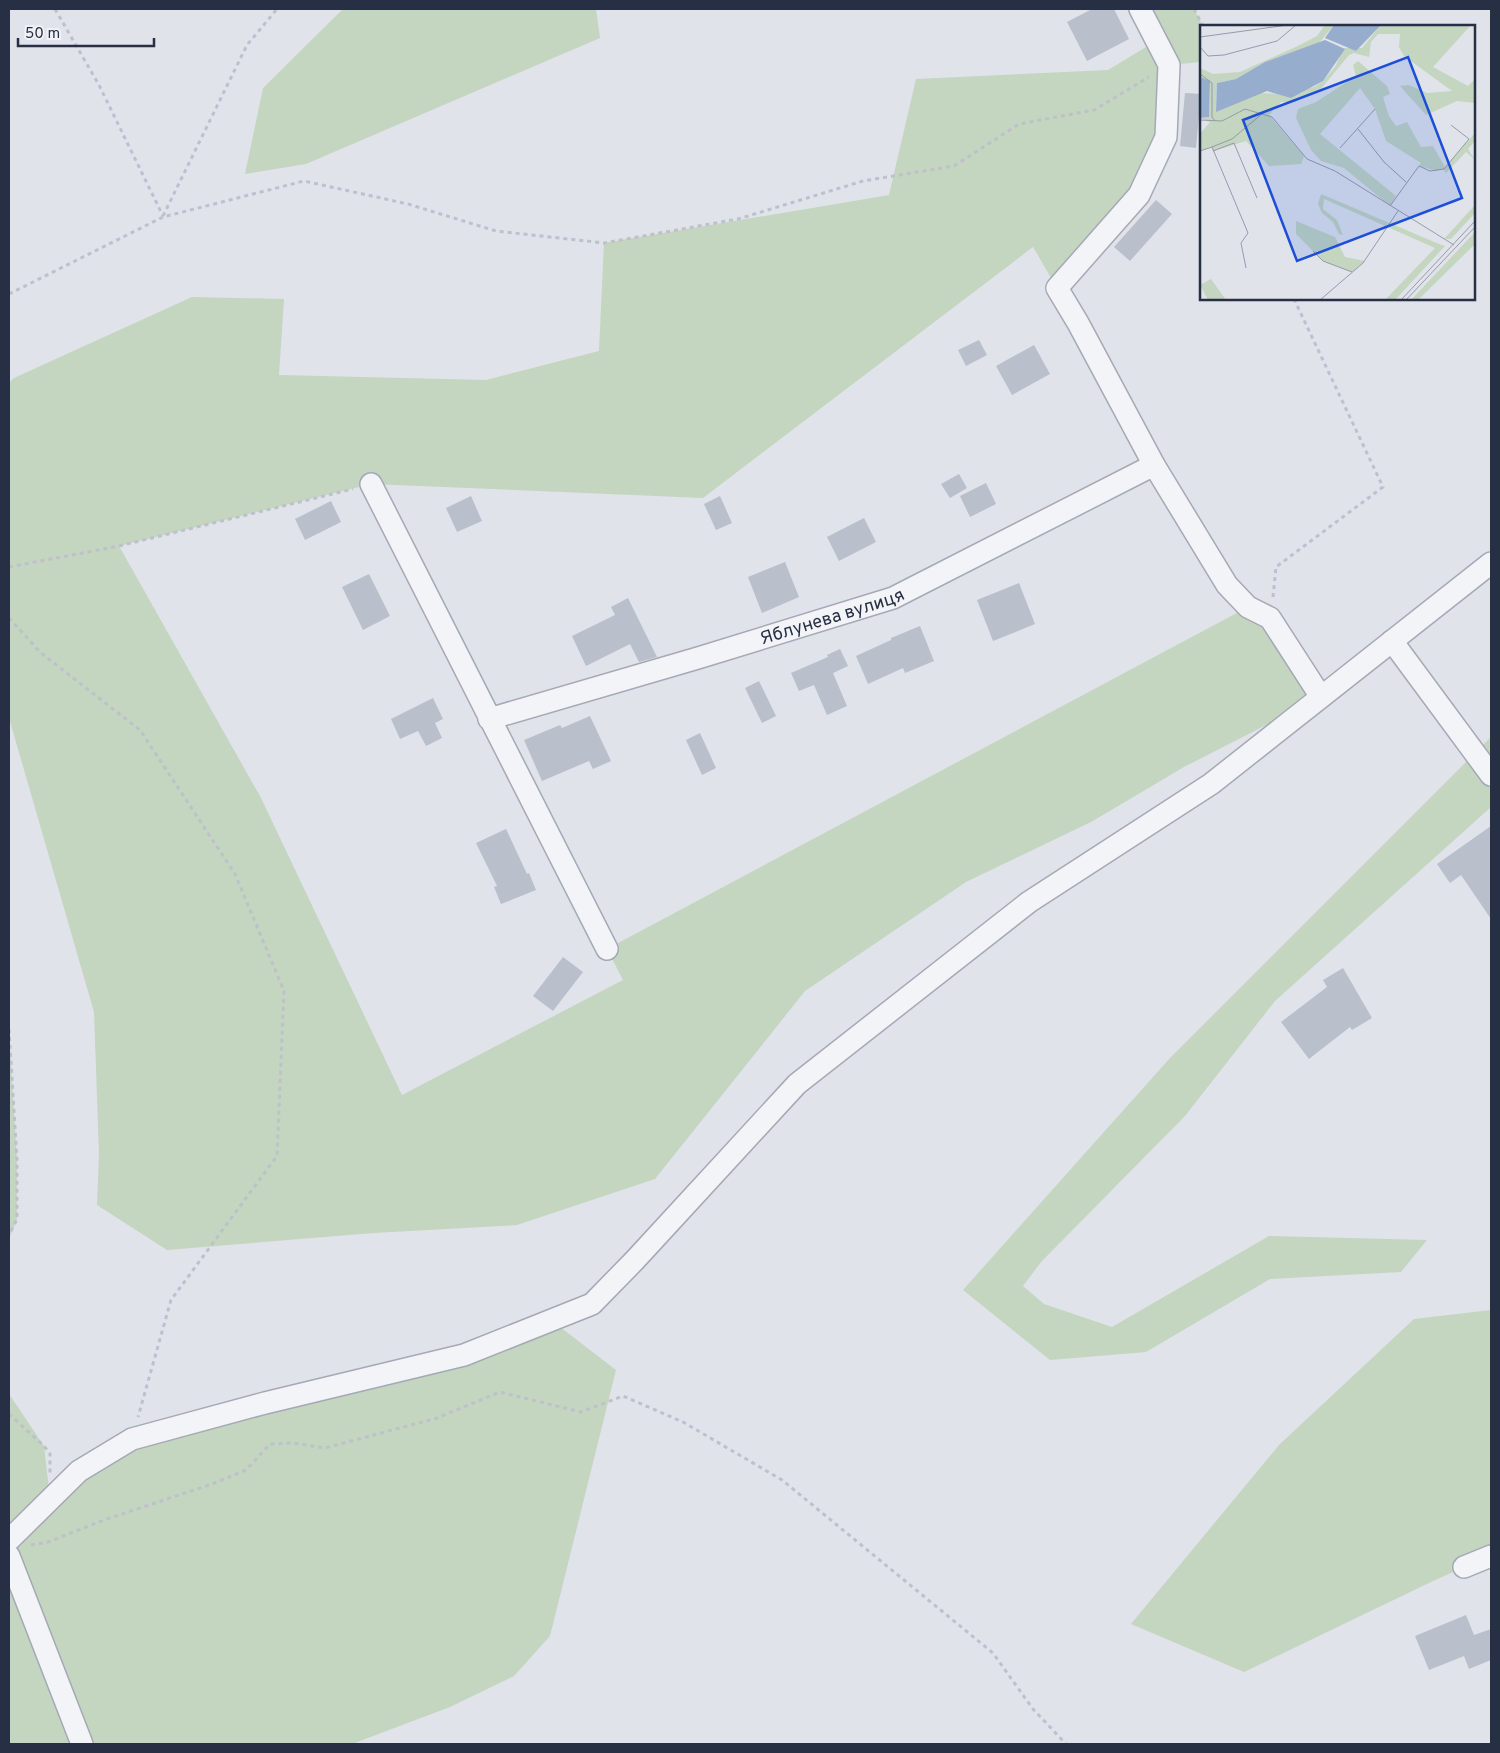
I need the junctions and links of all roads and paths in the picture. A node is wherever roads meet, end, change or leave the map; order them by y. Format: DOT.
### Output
graph roads {
  1 [pos="55,9"];
  2 [pos="277,9"];
  3 [pos="1140,9"];
  4 [pos="1194,9"];
  5 [pos="1202,25"];
  6 [pos="1168,65"];
  7 [pos="163,216"];
  8 [pos="9,294"];
  9 [pos="1294,300"];
  10 [pos="1154,465"];
  11 [pos="371,484"];
  12 [pos="1491,563"];
  13 [pos="9,567"];
  14 [pos="9,618"];
  15 [pos="1270,618"];
  16 [pos="1392,641"];
  17 [pos="1321,697"];
  18 [pos="489,718"];
  19 [pos="1491,775"];
  20 [pos="607,949"];
  21 [pos="9,1029"];
  22 [pos="9,1235"];
  23 [pos="9,1414"];
  24 [pos="132,1439"];
  25 [pos="50,1499"];
  26 [pos="18,1543"];
  27 [pos="9,1556"];
  28 [pos="1491,1556"];
  29 [pos="1464,1568"];
  30 [pos="82,1744"];
  31 [pos="1066,1744"];
  1 -- 7 [label="path"];
  2 -- 7 [label="path"];
  3 -- 6 [label="street"];
  4 -- 5 [label="path"];
  6 -- 7 [label="path"];
  6 -- 10 [label="street"];
  7 -- 8 [label="path"];
  9 -- 15 [label="path"];
  10 -- 15 [label="street"];
  10 -- 18 [label="street, Яблунева вулиця"];
  11 -- 13 [label="path"];
  11 -- 18 [label="street"];
  12 -- 16 [label="street"];
  14 -- 24 [label="path"];
  15 -- 17 [label="street"];
  16 -- 17 [label="street"];
  16 -- 19 [label="street"];
  17 -- 24 [label="street"];
  18 -- 20 [label="street"];
  21 -- 22 [label="path"];
  23 -- 25 [label="path"];
  24 -- 25 [label="street"];
  25 -- 26 [label="street"];
  26 -- 31 [label="path"];
  27 -- 30 [label="street"];
  28 -- 29 [label="street"];
}
